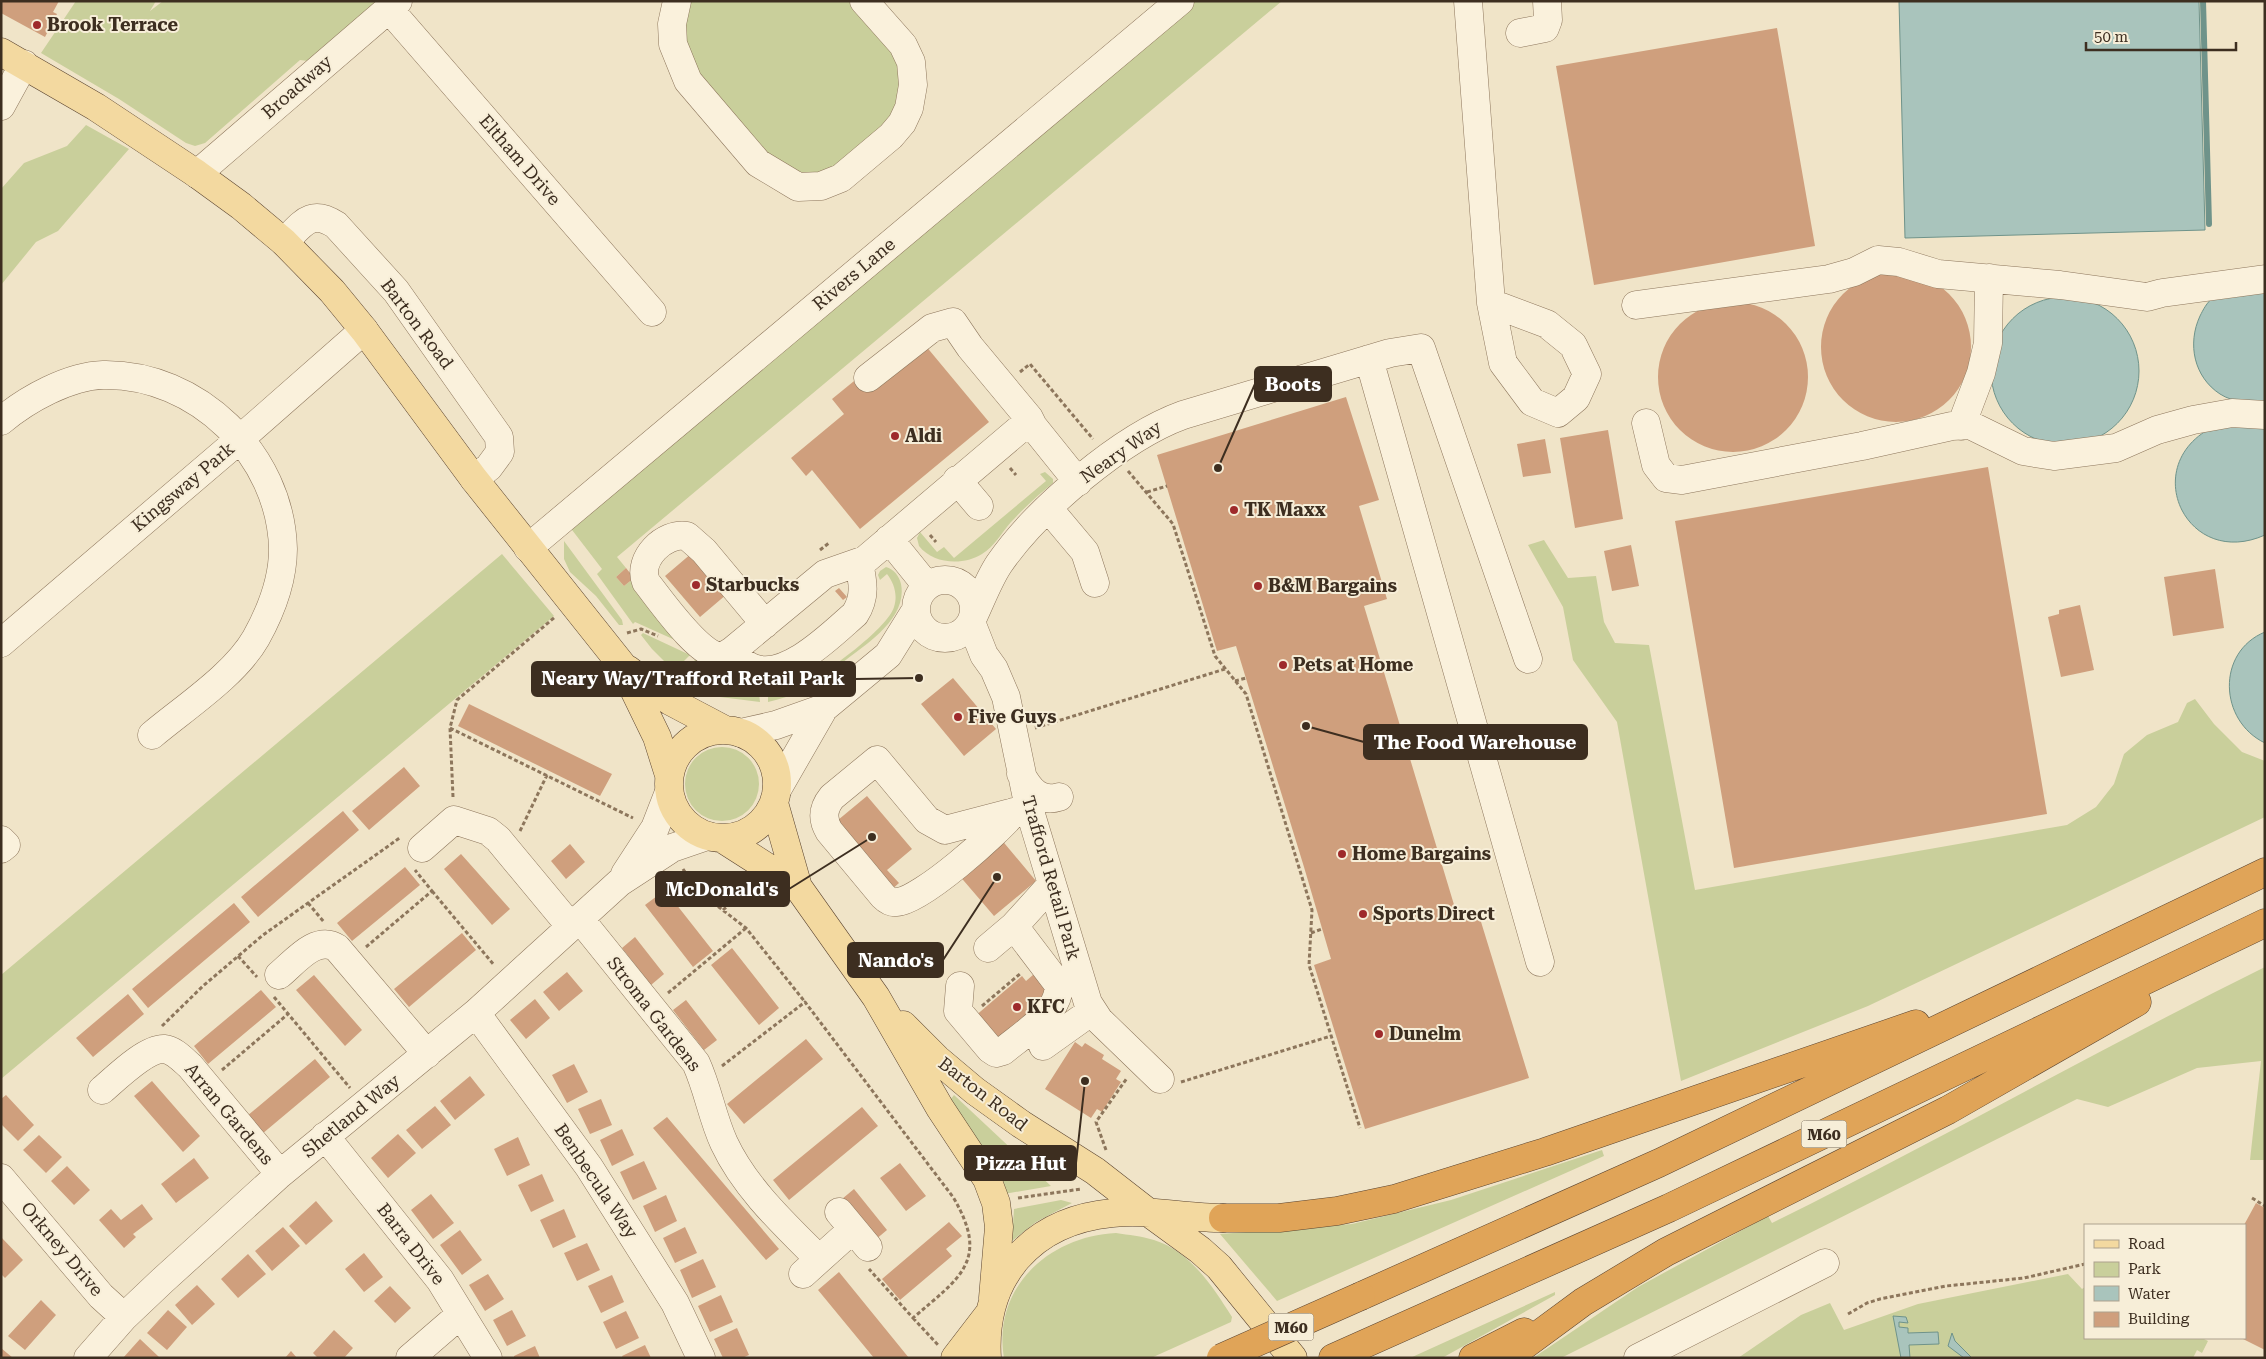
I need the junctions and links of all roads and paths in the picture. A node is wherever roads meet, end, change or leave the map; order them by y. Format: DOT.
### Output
graph roads {
  1 [pos="677,1"];
  2 [pos="864,1"];
  3 [pos="1180,1"];
  4 [pos="1468,1"];
  5 [pos="1548,1"];
  6 [pos="393,5"];
  7 [pos="1520,33"];
  8 [pos="20,62"];
  9 [pos="1,106"];
  10 [pos="197,174"];
  11 [pos="284,242"];
  12 [pos="1989,278"];
  13 [pos="2265,279"];
  14 [pos="1491,303"];
  15 [pos="1636,305"];
  16 [pos="652,312"];
  17 [pos="364,330"];
  18 [pos="1379,356"];
  19 [pos="868,378"];
  20 [pos="1003,386"];
  21 [pos="2265,415"];
  22 [pos="1,421"];
  23 [pos="1031,423"];
  24 [pos="1646,423"];
  25 [pos="1961,426"];
  26 [pos="240,439"];
  27 [pos="1113,454"];
  28 [pos="474,479"];
  29 [pos="957,480"];
  30 [pos="1078,482"];
  31 [pos="1167,486"];
  32 [pos="1147,492"];
  33 [pos="979,506"];
  34 [pos="1048,508"];
  35 [pos="1180,527"];
  36 [pos="1175,529"];
  37 [pos="888,539"];
  38 [pos="528,548"];
  39 [pos="859,563"];
  40 [pos="998,565"];
  41 [pos="955,582"];
  42 [pos="1095,583"];
  43 [pos="927,586"];
  44 [pos="572,603"];
  45 [pos="1204,605"];
  46 [pos="1199,607"];
  47 [pos="916,610"];
  48 [pos="972,618"];
  49 [pos="765,624"];
  50 [pos="942,638"];
  51 [pos="664,639"];
  52 [pos="602,640"];
  53 [pos="1,643"];
  54 [pos="732,651"];
  55 [pos="984,655"];
  56 [pos="888,656"];
  57 [pos="1528,659"];
  58 [pos="622,665"];
  59 [pos="1225,669"];
  60 [pos="1246,678"];
  61 [pos="1235,681"];
  62 [pos="824,708"];
  63 [pos="450,728"];
  64 [pos="733,731"];
  65 [pos="1013,732"];
  66 [pos="152,736"];
  67 [pos="1022,774"];
  68 [pos="546,775"];
  69 [pos="669,784"];
  70 [pos="453,792"];
  71 [pos="776,795"];
  72 [pos="1058,797"];
  73 [pos="450,809"];
  74 [pos="1022,810"];
  75 [pos="715,837"];
  76 [pos="662,839"];
  77 [pos="1,840"];
  78 [pos="393,843"];
  79 [pos="1,849"];
  80 [pos="410,849"];
  81 [pos="510,853"];
  82 [pos="757,865"];
  83 [pos="1304,867"];
  84 [pos="1300,868"];
  85 [pos="2265,872"];
  86 [pos="1052,884"];
  87 [pos="798,887"];
  88 [pos="432,891"];
  89 [pos="723,910"];
  90 [pos="575,923"];
  91 [pos="2265,923"];
  92 [pos="1014,926"];
  93 [pos="746,928"];
  94 [pos="1322,929"];
  95 [pos="2265,930"];
  96 [pos="1311,933"];
  97 [pos="988,948"];
  98 [pos="348,961"];
  99 [pos="1540,962"];
  100 [pos="2045,979"];
  101 [pos="509,983"];
  102 [pos="275,985"];
  103 [pos="960,986"];
  104 [pos="876,997"];
  105 [pos="805,1002"];
  106 [pos="651,1007"];
  107 [pos="1092,1011"];
  108 [pos="476,1013"];
  109 [pos="288,1014"];
  110 [pos="1331,1036"];
  111 [pos="1044,1046"];
  112 [pos="151,1051"];
  113 [pos="427,1054"];
  114 [pos="1132,1072"];
  115 [pos="704,1080"];
  116 [pos="1167,1083"];
  117 [pos="206,1084"];
  118 [pos="102,1090"];
  119 [pos="365,1105"];
  120 [pos="1360,1128"];
  121 [pos="325,1136"];
  122 [pos="1107,1153"];
  123 [pos="280,1174"];
  124 [pos="1085,1187"];
  125 [pos="6,1193"];
  126 [pos="2252,1198"];
  127 [pos="1012,1200"];
  128 [pos="2265,1206"];
  129 [pos="1150,1213"];
  130 [pos="1223,1218"];
  131 [pos="857,1239"];
  132 [pos="1825,1263"];
  133 [pos="2084,1264"];
  134 [pos="1583,1302"];
  135 [pos="991,1306"];
  136 [pos="461,1314"];
  137 [pos="1848,1314"];
  138 [pos="124,1318"];
  139 [pos="912,1318"];
  140 [pos="944,1355"];
  141 [pos="88,1358"];
  142 [pos="410,1358"];
  143 [pos="488,1358"];
  144 [pos="701,1358"];
  145 [pos="987,1358"];
  146 [pos="1221,1358"];
  147 [pos="1293,1358"];
  148 [pos="1332,1358"];
  149 [pos="1473,1358"];
  150 [pos="1507,1358"];
  151 [pos="1638,1358"];
  1 -- 2 [label="street"];
  3 -- 38 [label="street, Rivers Lane"];
  4 -- 14 [label="street"];
  5 -- 7 [label="street"];
  6 -- 10 [label="street, Broadway"];
  6 -- 16 [label="street, Eltham Drive"];
  8 -- 9 [label="street"];
  8 -- 10 [label="main road"];
  10 -- 11 [label="main road"];
  11 -- 17 [label="main road"];
  11 -- 28 [label="street, Barton Road"];
  12 -- 13 [label="street"];
  12 -- 15 [label="street"];
  12 -- 25 [label="street"];
  17 -- 26 [label="street, Kingsway Park"];
  17 -- 28 [label="main road"];
  18 -- 27 [label="street, Neary Way"];
  18 -- 57 [label="street, Neary Way"];
  18 -- 99 [label="street"];
  19 -- 20 [label="street"];
  20 -- 23 [label="street"];
  20 -- 27 [label="path"];
  21 -- 25 [label="street"];
  22 -- 26 [label="street"];
  23 -- 29 [label="street"];
  23 -- 30 [label="street"];
  24 -- 25 [label="street"];
  26 -- 53 [label="street, Kingsway Park"];
  26 -- 66 [label="street"];
  27 -- 30 [label="street, Neary Way"];
  27 -- 32 [label="path"];
  28 -- 38 [label="main road"];
  29 -- 33 [label="street"];
  29 -- 37 [label="street"];
  30 -- 34 [label="street, Neary Way"];
  31 -- 32 [label="path"];
  32 -- 36 [label="path"];
  34 -- 40 [label="street, Neary Way"];
  34 -- 42 [label="street"];
  35 -- 36 [label="path"];
  36 -- 46 [label="path"];
  37 -- 39 [label="street"];
  37 -- 43 [label="street"];
  38 -- 44 [label="main road"];
  39 -- 49 [label="street"];
  39 -- 54 [label="street"];
  40 -- 41 [label="street"];
  40 -- 48 [label="street, Neary Way"];
  41 -- 43 [label="street"];
  41 -- 48 [label="street"];
  43 -- 47 [label="street"];
  44 -- 52 [label="main road"];
  44 -- 63 [label="path"];
  45 -- 46 [label="path"];
  46 -- 59 [label="path"];
  47 -- 50 [label="street"];
  47 -- 56 [label="street"];
  48 -- 50 [label="street"];
  48 -- 55 [label="street, Trafford Retail Park"];
  49 -- 54 [label="street"];
  49 -- 54 [label="street"];
  50 -- 55 [label="street"];
  50 -- 56 [label="street"];
  51 -- 52 [label="path"];
  52 -- 58 [label="main road"];
  55 -- 65 [label="street, Trafford Retail Park"];
  56 -- 62 [label="street"];
  58 -- 64 [label="main road"];
  58 -- 69 [label="main road"];
  59 -- 61 [label="path"];
  59 -- 65 [label="path"];
  60 -- 61 [label="path"];
  61 -- 84 [label="path"];
  62 -- 64 [label="street"];
  62 -- 71 [label="street"];
  63 -- 68 [label="path"];
  63 -- 70 [label="path"];
  64 -- 69 [label="main road"];
  64 -- 71 [label="main road"];
  65 -- 67 [label="street, Trafford Retail Park"];
  67 -- 72 [label="street"];
  67 -- 74 [label="street, Trafford Retail Park"];
  68 -- 76 [label="path"];
  68 -- 81 [label="path"];
  69 -- 75 [label="main road"];
  69 -- 76 [label="street"];
  70 -- 73 [label="path"];
  70 -- 73 [label="path"];
  71 -- 75 [label="main road"];
  71 -- 87 [label="main road, Barton Road"];
  73 -- 80 [label="street"];
  73 -- 81 [label="street"];
  74 -- 74 [label="street"];
  74 -- 86 [label="street, Trafford Retail Park"];
  75 -- 76 [label="street, Shetland Way"];
  75 -- 82 [label="main road, Barton Road"];
  76 -- 89 [label="path"];
  76 -- 90 [label="street, Shetland Way"];
  77 -- 79 [label="street"];
  78 -- 80 [label="path"];
  78 -- 80 [label="path"];
  78 -- 112 [label="path"];
  80 -- 88 [label="path"];
  81 -- 90 [label="street"];
  82 -- 87 [label="main road, Barton Road"];
  82 -- 89 [label="path"];
  83 -- 84 [label="path"];
  84 -- 96 [label="path"];
  85 -- 100 [label="highway, M60"];
  86 -- 92 [label="street"];
  86 -- 107 [label="street, Trafford Retail Park"];
  87 -- 104 [label="main road, Barton Road"];
  88 -- 98 [label="path"];
  88 -- 101 [label="path"];
  89 -- 93 [label="path"];
  90 -- 101 [label="street, Shetland Way"];
  90 -- 106 [label="street, Stroma Gardens"];
  91 -- 148 [label="highway, M60"];
  92 -- 97 [label="street"];
  92 -- 103 [label="street"];
  93 -- 105 [label="path"];
  93 -- 106 [label="path"];
  94 -- 96 [label="path"];
  95 -- 134 [label="highway, M60"];
  96 -- 110 [label="path"];
  98 -- 102 [label="street"];
  98 -- 113 [label="street"];
  100 -- 130 [label="highway, M60"];
  100 -- 146 [label="highway, M60, bridge"];
  101 -- 108 [label="street, Shetland Way"];
  102 -- 109 [label="path"];
  104 -- 129 [label="main road, Barton Road"];
  104 -- 135 [label="main road, Barton Road"];
  105 -- 115 [label="path"];
  105 -- 139 [label="path"];
  106 -- 115 [label="street, Stroma Gardens"];
  107 -- 111 [label="street"];
  107 -- 116 [label="street, Trafford Retail Park"];
  108 -- 113 [label="street, Shetland Way"];
  108 -- 144 [label="street, Benbecula Way"];
  109 -- 117 [label="path"];
  109 -- 119 [label="path"];
  110 -- 116 [label="path"];
  110 -- 120 [label="path"];
  112 -- 117 [label="street, Arran Gardens"];
  112 -- 118 [label="street"];
  113 -- 119 [label="street, Shetland Way"];
  114 -- 122 [label="path"];
  115 -- 131 [label="street, Stroma Gardens"];
  117 -- 123 [label="street, Arran Gardens"];
  119 -- 121 [label="street, Shetland Way"];
  121 -- 123 [label="street, Shetland Way"];
  121 -- 136 [label="street, Barra Drive"];
  123 -- 138 [label="street, Shetland Way"];
  124 -- 127 [label="path"];
  125 -- 138 [label="street, Orkney Drive"];
  126 -- 128 [label="path"];
  129 -- 130 [label="main road"];
  129 -- 135 [label="main road"];
  129 -- 147 [label="main road, Barton Road"];
  131 -- 139 [label="path"];
  132 -- 151 [label="street"];
  133 -- 137 [label="path"];
  134 -- 149 [label="highway, M60"];
  134 -- 150 [label="highway, M60"];
  135 -- 140 [label="main road"];
  135 -- 145 [label="main road, Barton Road"];
  136 -- 142 [label="street"];
  136 -- 143 [label="street, Barra Drive"];
  138 -- 141 [label="street, Shetland Way"];
  139 -- 140 [label="path"];
}
